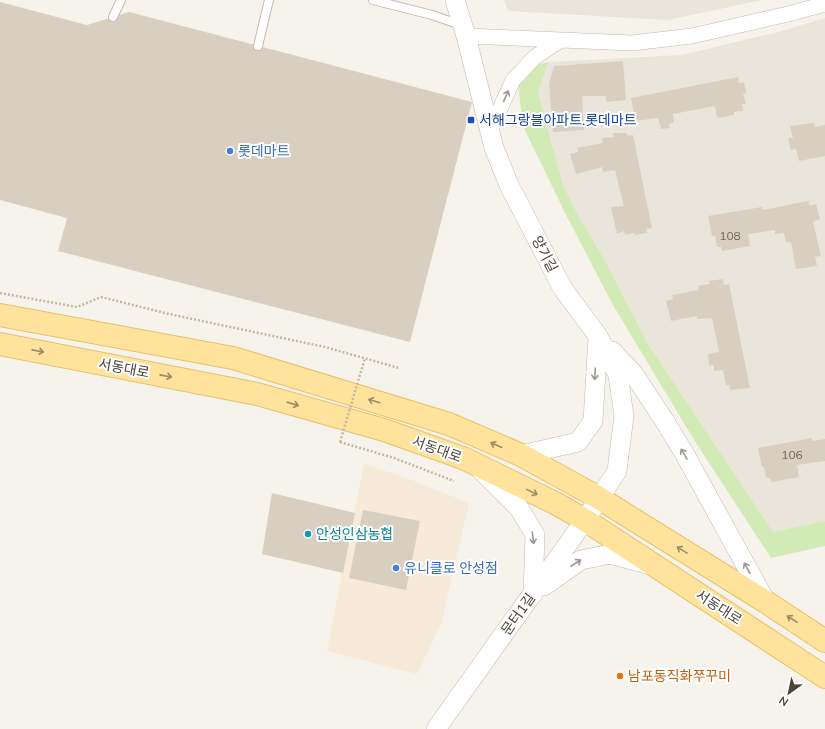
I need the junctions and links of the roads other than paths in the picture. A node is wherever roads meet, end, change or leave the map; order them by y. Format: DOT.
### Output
graph roads {
  1 [pos="121,0"];
  2 [pos="269,0"];
  3 [pos="373,0"];
  4 [pos="455,0"];
  5 [pos="825,4"];
  6 [pos="113,17"];
  7 [pos="465,31"];
  8 [pos="560,40"];
  9 [pos="258,46"];
  10 [pos="490,131"];
  11 [pos="0,315"];
  12 [pos="598,336"];
  13 [pos="0,344"];
  14 [pos="521,455"];
  15 [pos="476,464"];
  16 [pos="599,498"];
  17 [pos="585,520"];
  18 [pos="657,567"];
  19 [pos="532,594"];
  20 [pos="766,602"];
  21 [pos="825,640"];
  22 [pos="825,677"];
  23 [pos="436,729"];
  1 -- 6 [label="lane"];
  2 -- 9 [label="lane"];
  3 -- 7 [label="lane"];
  4 -- 7 [label="street, 양기길"];
  5 -- 8 [label="street"];
  7 -- 8 [label="street"];
  7 -- 10 [label="street, 양기길"];
  10 -- 8 [label="street, one-way"];
  10 -- 12 [label="street, 양기길"];
  14 -- 11 [label="main road, 서동대로, one-way"];
  12 -- 14 [label="street, one-way"];
  12 -- 16 [label="street, 양기길"];
  20 -- 12 [label="street, one-way"];
  13 -- 15 [label="main road, 서동대로, one-way"];
  14 -- 16 [label="main road, 서동대로"];
  15 -- 17 [label="main road, 서동대로, one-way"];
  15 -- 19 [label="street, one-way"];
  16 -- 17 [label="street, 문터1길"];
  20 -- 16 [label="main road, 서동대로, one-way"];
  17 -- 18 [label="main road, 서동대로"];
  17 -- 19 [label="street, 문터1길"];
  19 -- 18 [label="street, one-way"];
  18 -- 22 [label="main road, 서동대로"];
  19 -- 23 [label="street, 문터1길"];
  21 -- 20 [label="main road, 서동대로, one-way"];
}
